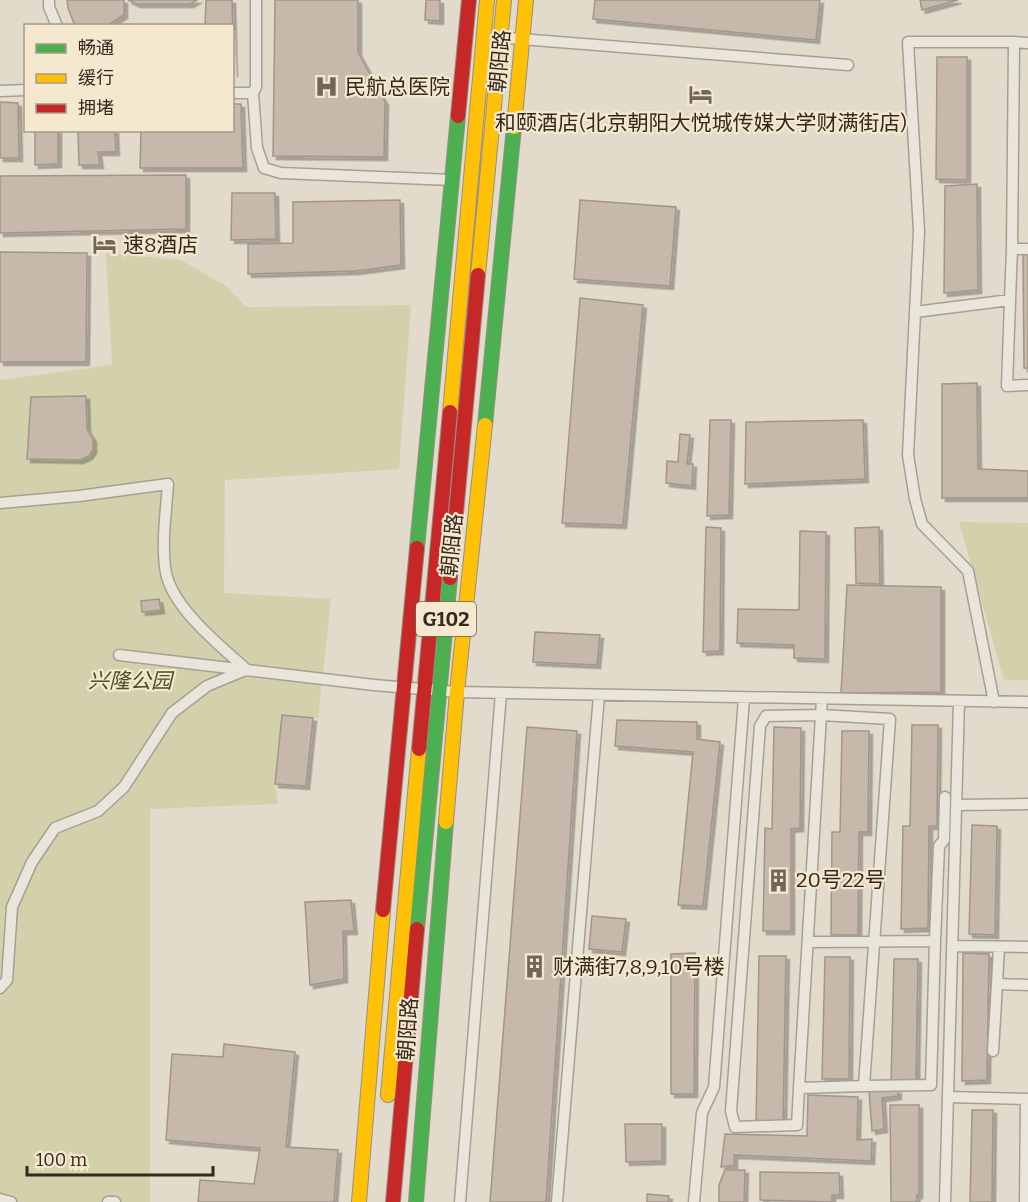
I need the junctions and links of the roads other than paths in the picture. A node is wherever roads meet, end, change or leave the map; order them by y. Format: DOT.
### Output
graph roads {
  1 [pos="49,0"];
  2 [pos="469,0"];
  3 [pos="487,0"];
  4 [pos="504,0"];
  5 [pos="526,0"];
  6 [pos="256,2"];
  7 [pos="56,24"];
  8 [pos="466,36"];
  9 [pos="484,37"];
  10 [pos="501,37"];
  11 [pos="523,38"];
  12 [pos="1014,42"];
  13 [pos="1028,43"];
  14 [pos="848,65"];
  15 [pos="24,90"];
  16 [pos="0,91"];
  17 [pos="234,93"];
  18 [pos="253,93"];
  19 [pos="452,180"];
  20 [pos="1012,249"];
  21 [pos="1028,249"];
  22 [pos="1010,300"];
  23 [pos="915,312"];
  24 [pos="1028,385"];
  25 [pos="0,503"];
  26 [pos="119,656"];
  27 [pos="246,670"];
  28 [pos="403,688"];
  29 [pos="424,689"];
  30 [pos="439,691"];
  31 [pos="457,692"];
  32 [pos="501,693"];
  33 [pos="599,695"];
  34 [pos="744,698"];
  35 [pos="822,699"];
  36 [pos="959,702"];
  37 [pos="994,702"];
  38 [pos="1028,702"];
  39 [pos="821,714"];
  40 [pos="945,796"];
  41 [pos="1028,804"];
  42 [pos="956,805"];
  43 [pos="935,941"];
  44 [pos="808,942"];
  45 [pos="875,942"];
  46 [pos="952,946"];
  47 [pos="999,946"];
  48 [pos="1028,947"];
  49 [pos="997,984"];
  50 [pos="1028,984"];
  51 [pos="0,988"];
  52 [pos="993,1052"];
  53 [pos="864,1086"];
  54 [pos="799,1088"];
  55 [pos="948,1097"];
  56 [pos="1027,1099"];
  57 [pos="0,1199"];
  58 [pos="11,1202"];
  59 [pos="108,1202"];
  60 [pos="115,1202"];
  61 [pos="359,1202"];
  62 [pos="380,1202"];
  63 [pos="393,1202"];
  64 [pos="416,1202"];
  65 [pos="460,1202"];
  66 [pos="557,1202"];
  67 [pos="693,1202"];
  68 [pos="945,1202"];
  69 [pos="1025,1202"];
  1 -- 7 [label="street"];
  2 -- 8 [label="main road, 朝阳路"];
  3 -- 9 [label="main road, 朝阳路 / G102"];
  4 -- 10 [label="main road, 朝阳路 / G102"];
  5 -- 11 [label="main road, 朝阳路"];
  6 -- 18 [label="street"];
  8 -- 9 [label="street"];
  8 -- 19 [label="main road, 朝阳路"];
  9 -- 10 [label="street"];
  9 -- 29 [label="main road, 朝阳路 / G102"];
  10 -- 11 [label="street"];
  10 -- 30 [label="main road, 朝阳路 / G102"];
  11 -- 14 [label="street"];
  11 -- 31 [label="main road, 朝阳路"];
  12 -- 13 [label="street"];
  12 -- 20 [label="street"];
  12 -- 23 [label="street"];
  15 -- 16 [label="street"];
  17 -- 18 [label="street"];
  18 -- 19 [label="street"];
  19 -- 28 [label="main road, 朝阳路"];
  20 -- 21 [label="street"];
  20 -- 22 [label="street"];
  22 -- 23 [label="street"];
  22 -- 24 [label="street"];
  23 -- 37 [label="street"];
  25 -- 27 [label="street"];
  26 -- 27 [label="street"];
  27 -- 28 [label="street"];
  27 -- 51 [label="street"];
  28 -- 29 [label="street"];
  28 -- 61 [label="main road, 朝阳路"];
  29 -- 30 [label="street"];
  29 -- 62 [label="main road, 朝阳路 / G102"];
  30 -- 31 [label="street"];
  30 -- 63 [label="main road, 朝阳路 / G102"];
  31 -- 32 [label="street"];
  31 -- 64 [label="main road, 朝阳路"];
  32 -- 33 [label="street"];
  32 -- 65 [label="street"];
  33 -- 34 [label="street"];
  33 -- 66 [label="street"];
  34 -- 35 [label="street"];
  34 -- 67 [label="street"];
  35 -- 36 [label="street"];
  35 -- 39 [label="street"];
  36 -- 37 [label="street"];
  36 -- 42 [label="street"];
  37 -- 38 [label="street"];
  39 -- 44 [label="street"];
  39 -- 45 [label="street"];
  39 -- 54 [label="street"];
  40 -- 43 [label="street"];
  41 -- 42 [label="street"];
  42 -- 46 [label="street"];
  43 -- 45 [label="street"];
  43 -- 53 [label="street"];
  44 -- 45 [label="street"];
  44 -- 54 [label="street"];
  45 -- 53 [label="street"];
  46 -- 47 [label="street"];
  46 -- 55 [label="street"];
  47 -- 48 [label="street"];
  47 -- 49 [label="street"];
  49 -- 50 [label="street"];
  49 -- 52 [label="street"];
  53 -- 54 [label="street"];
  55 -- 56 [label="street"];
  55 -- 68 [label="street"];
  56 -- 69 [label="street"];
  57 -- 58 [label="street"];
  59 -- 60 [label="street"];
}
